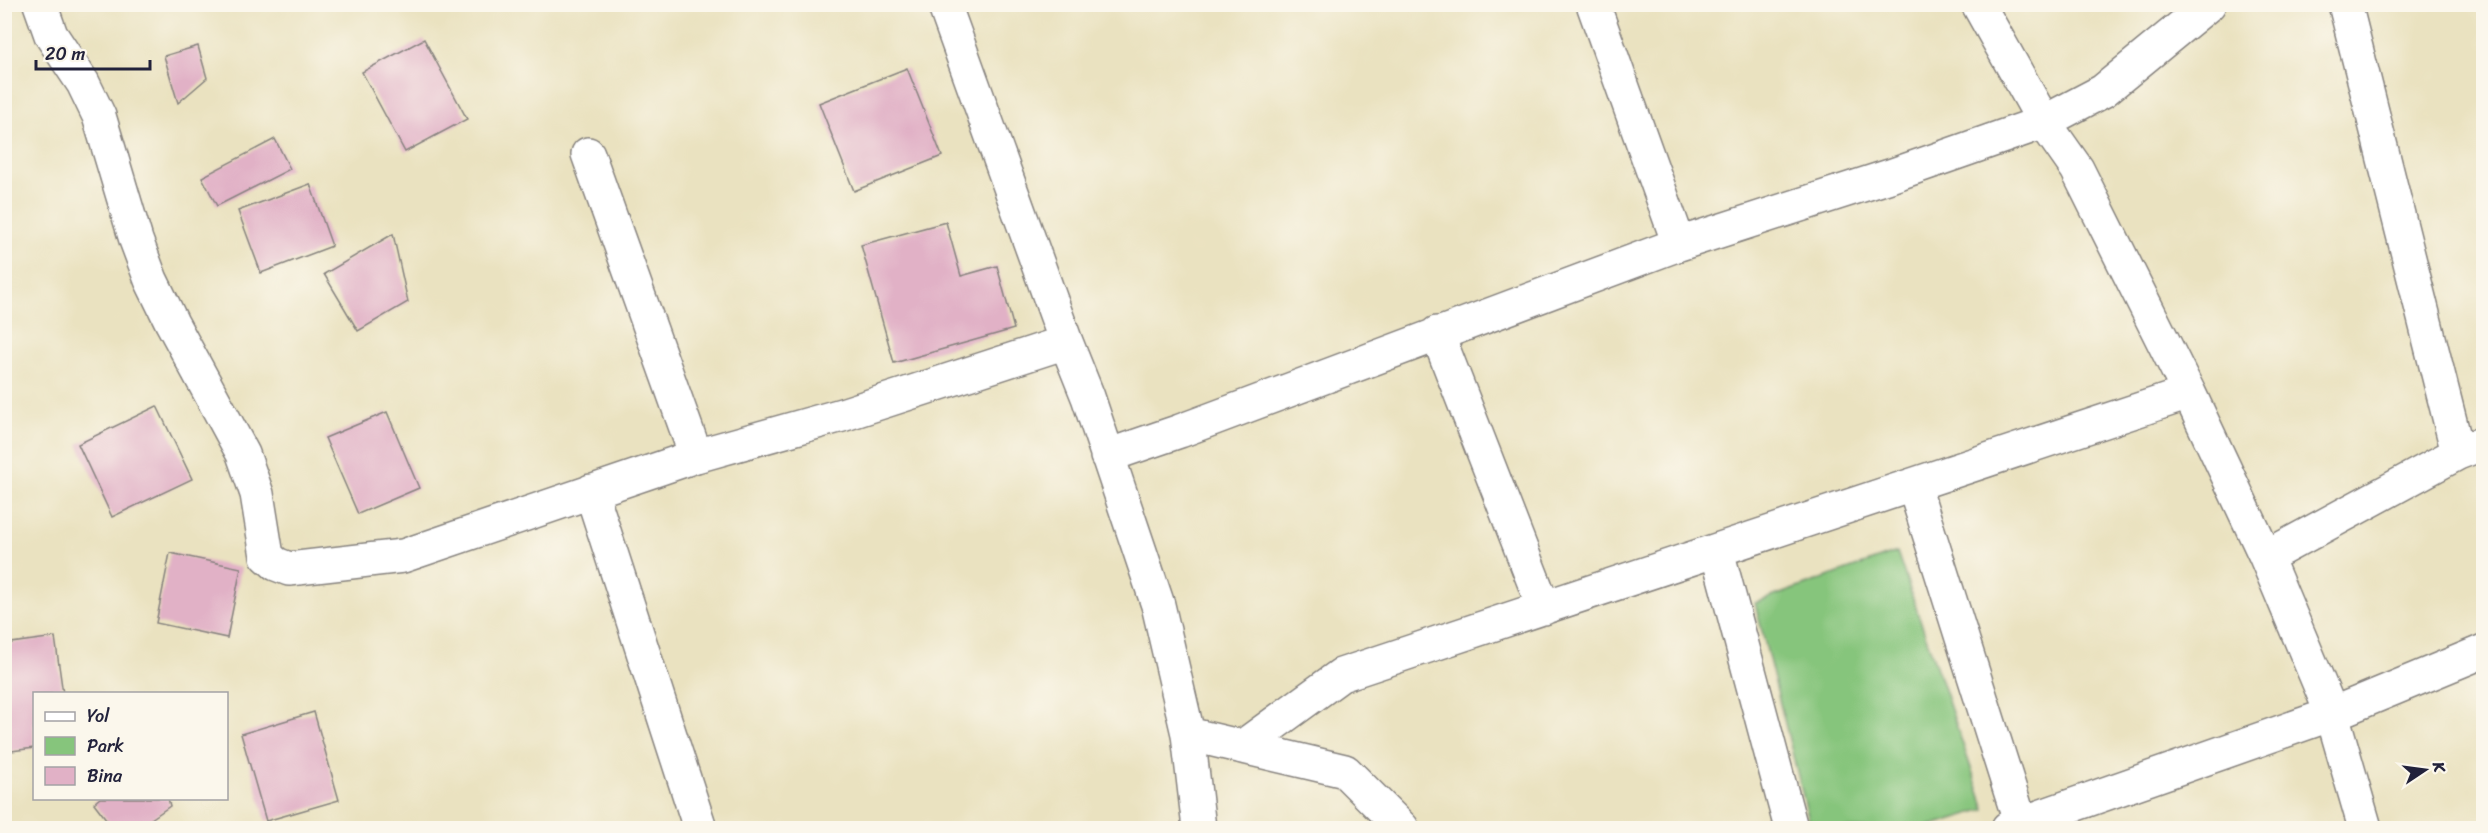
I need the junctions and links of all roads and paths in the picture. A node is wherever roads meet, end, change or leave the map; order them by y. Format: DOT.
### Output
graph roads {
  1 [pos="40,4"];
  2 [pos="944,4"];
  3 [pos="1593,4"];
  4 [pos="1978,4"];
  5 [pos="2209,4"];
  6 [pos="2345,4"];
  7 [pos="2044,122"];
  8 [pos="588,154"];
  9 [pos="1679,244"];
  10 [pos="1437,333"];
  11 [pos="1066,342"];
  12 [pos="2189,393"];
  13 [pos="2471,448"];
  14 [pos="696,456"];
  15 [pos="1107,456"];
  16 [pos="1914,486"];
  17 [pos="591,491"];
  18 [pos="1717,551"];
  19 [pos="2266,557"];
  20 [pos="1544,608"];
  21 [pos="2484,651"];
  22 [pos="2332,714"];
  23 [pos="1188,734"];
  24 [pos="1242,747"];
  25 [pos="2017,827"];
  26 [pos="700,828"];
  27 [pos="1199,828"];
  28 [pos="1402,828"];
  29 [pos="1791,828"];
  30 [pos="2365,828"];
  1 -- 17 [label="street"];
  2 -- 11 [label="street"];
  3 -- 9 [label="street"];
  4 -- 7 [label="street"];
  5 -- 7 [label="street"];
  6 -- 13 [label="street"];
  7 -- 9 [label="street"];
  7 -- 12 [label="street"];
  8 -- 14 [label="street"];
  9 -- 10 [label="street"];
  10 -- 15 [label="street"];
  10 -- 20 [label="street"];
  11 -- 14 [label="street"];
  11 -- 15 [label="street"];
  12 -- 16 [label="street"];
  12 -- 19 [label="street"];
  13 -- 19 [label="street"];
  14 -- 17 [label="street"];
  15 -- 23 [label="street"];
  16 -- 18 [label="street"];
  16 -- 25 [label="street"];
  17 -- 26 [label="street"];
  18 -- 20 [label="street"];
  18 -- 29 [label="street"];
  19 -- 22 [label="street"];
  20 -- 24 [label="street"];
  21 -- 22 [label="street"];
  22 -- 25 [label="street"];
  22 -- 30 [label="street"];
  23 -- 24 [label="street"];
  23 -- 27 [label="street"];
  24 -- 28 [label="street"];
}
